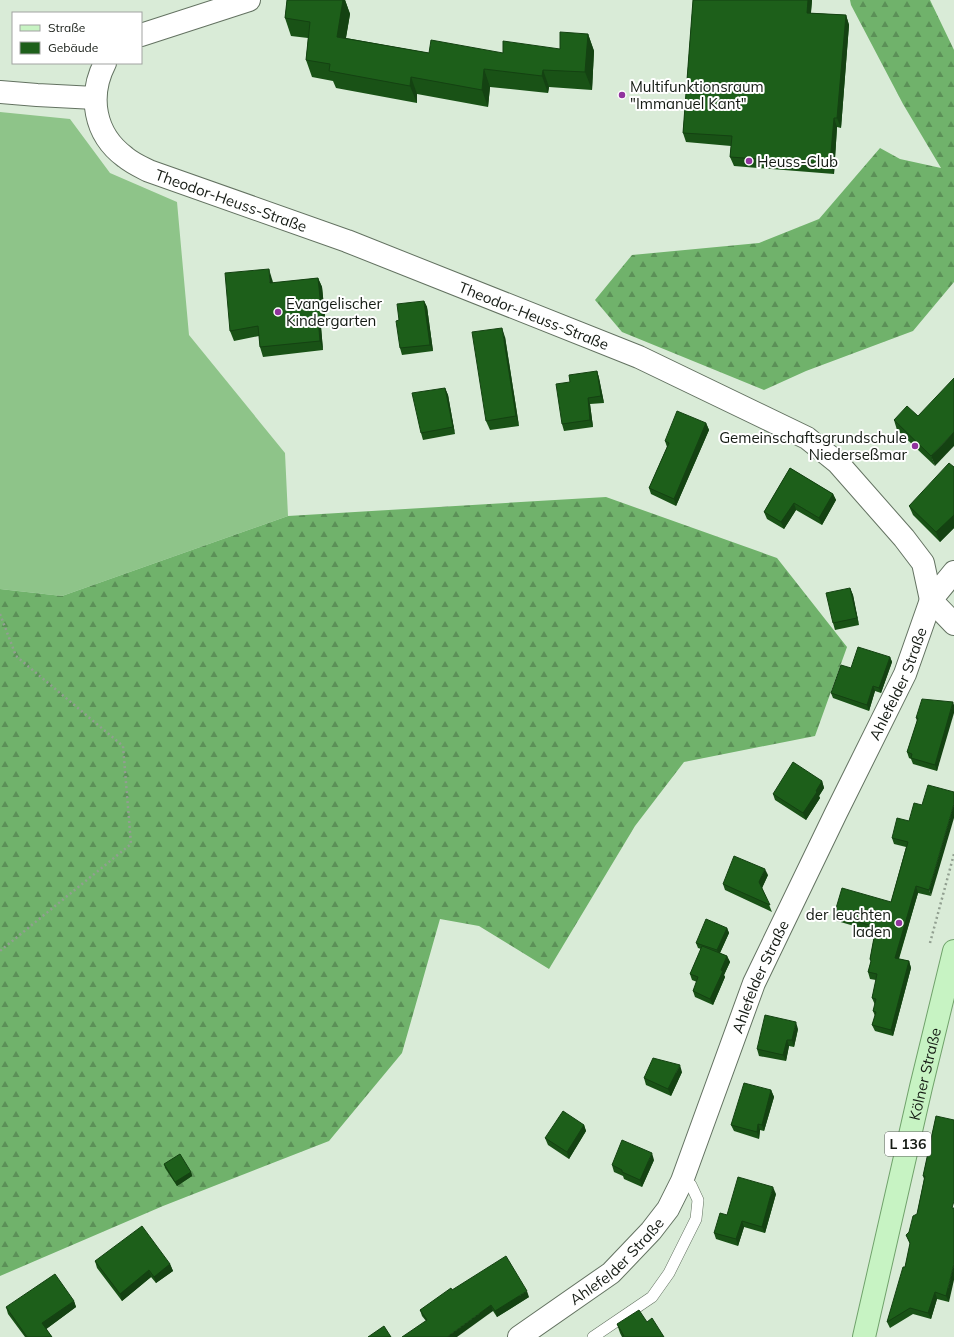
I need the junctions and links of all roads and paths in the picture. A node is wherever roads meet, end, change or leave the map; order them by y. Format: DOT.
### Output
graph roads {
  1 [pos="249,0"];
  2 [pos="142,35"];
  3 [pos="105,64"];
  4 [pos="0,92"];
  5 [pos="95,98"];
  6 [pos="954,572"];
  7 [pos="932,600"];
  8 [pos="0,614"];
  9 [pos="954,624"];
  10 [pos="0,951"];
  11 [pos="954,951"];
  12 [pos="682,1181"];
  13 [pos="519,1337"];
  14 [pos="593,1337"];
  15 [pos="864,1337"];
  1 -- 2 [label="street"];
  3 -- 5 [label="street, Theodor-Heuss-Straße"];
  4 -- 5 [label="street"];
  5 -- 7 [label="street, Theodor-Heuss-Straße"];
  6 -- 7 [label="street"];
  7 -- 9 [label="street, Ahlefelder Straße"];
  7 -- 12 [label="street, Ahlefelder Straße"];
  8 -- 10 [label="path"];
  11 -- 15 [label="main road, Kölner Straße / L 136"];
  12 -- 13 [label="street, Ahlefelder Straße"];
  12 -- 14 [label="lane"];
}
